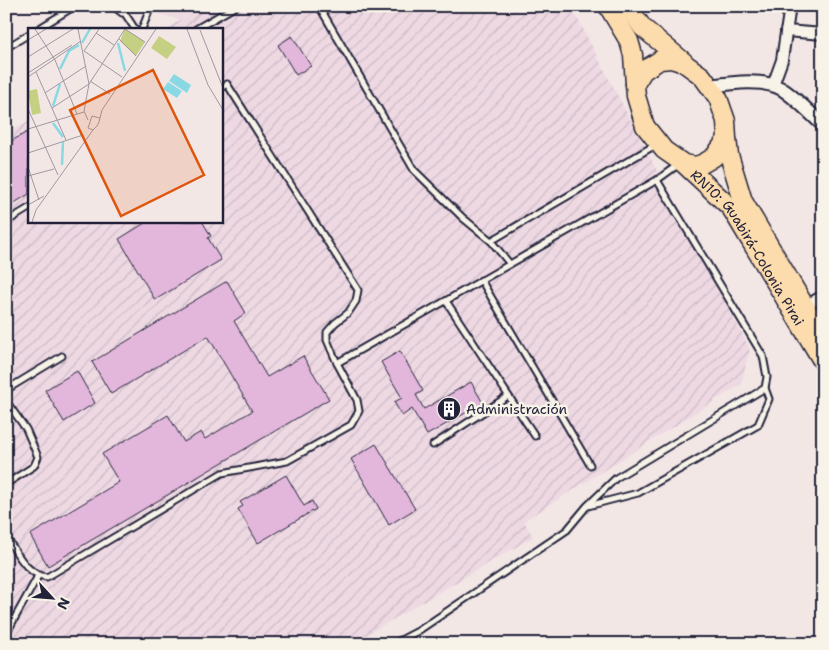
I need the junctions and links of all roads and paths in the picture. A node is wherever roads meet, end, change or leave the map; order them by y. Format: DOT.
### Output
graph roads {
  1 [pos="75,6"];
  2 [pos="113,6"];
  3 [pos="120,6"];
  4 [pos="151,6"];
  5 [pos="236,6"];
  6 [pos="319,6"];
  7 [pos="608,6"];
  8 [pos="790,6"];
  9 [pos="629,7"];
  10 [pos="125,14"];
  11 [pos="40,28"];
  12 [pos="134,28"];
  13 [pos="142,28"];
  14 [pos="198,28"];
  15 [pos="786,31"];
  16 [pos="823,34"];
  17 [pos="28,35"];
  18 [pos="6,48"];
  19 [pos="684,63"];
  20 [pos="635,84"];
  21 [pos="773,85"];
  22 [pos="710,86"];
  23 [pos="222,87"];
  24 [pos="823,125"];
  25 [pos="727,139"];
  26 [pos="657,143"];
  27 [pos="682,163"];
  28 [pos="657,180"];
  29 [pos="28,209"];
  30 [pos="6,222"];
  31 [pos="491,241"];
  32 [pos="510,264"];
  33 [pos="481,280"];
  34 [pos="823,296"];
  35 [pos="446,301"];
  36 [pos="805,306"];
  37 [pos="823,337"];
  38 [pos="62,356"];
  39 [pos="823,362"];
  40 [pos="336,363"];
  41 [pos="765,388"];
  42 [pos="6,390"];
  43 [pos="508,396"];
  44 [pos="6,401"];
  45 [pos="535,436"];
  46 [pos="433,445"];
  47 [pos="590,465"];
  48 [pos="6,484"];
  49 [pos="587,506"];
  50 [pos="6,537"];
  51 [pos="38,576"];
  52 [pos="6,634"];
  53 [pos="393,644"];
  1 -- 11 [label="lane"];
  2 -- 10 [label="lane"];
  3 -- 10 [label="lane"];
  4 -- 13 [label="lane"];
  5 -- 14 [label="lane"];
  6 -- 31 [label="lane"];
  7 -- 20 [label="highway"];
  8 -- 15 [label="street"];
  9 -- 19 [label="highway"];
  10 -- 12 [label="lane"];
  15 -- 16 [label="street"];
  15 -- 21 [label="street"];
  17 -- 18 [label="lane"];
  19 -- 20 [label="highway"];
  19 -- 22 [label="highway"];
  20 -- 26 [label="highway"];
  21 -- 22 [label="street"];
  21 -- 24 [label="street"];
  22 -- 25 [label="highway"];
  23 -- 40 [label="lane"];
  25 -- 27 [label="highway"];
  25 -- 36 [label="highway, RN10: Guabirá-Colonia Pirai"];
  26 -- 27 [label="highway"];
  26 -- 31 [label="lane"];
  27 -- 28 [label="lane"];
  27 -- 39 [label="highway, RN10: Guabirá-Colonia Pirai"];
  28 -- 32 [label="lane"];
  28 -- 41 [label="lane"];
  29 -- 30 [label="lane"];
  31 -- 32 [label="lane"];
  32 -- 33 [label="lane"];
  33 -- 35 [label="lane"];
  33 -- 47 [label="lane"];
  34 -- 36 [label="street"];
  35 -- 40 [label="lane"];
  35 -- 43 [label="lane"];
  36 -- 37 [label="highway, RN10: Guabirá-Colonia Pirai"];
  38 -- 42 [label="lane"];
  40 -- 51 [label="lane"];
  41 -- 49 [label="lane"];
  41 -- 49 [label="lane"];
  43 -- 45 [label="lane"];
  43 -- 46 [label="lane"];
  44 -- 48 [label="lane"];
  49 -- 53 [label="lane"];
  50 -- 51 [label="lane"];
  51 -- 52 [label="lane"];
}
